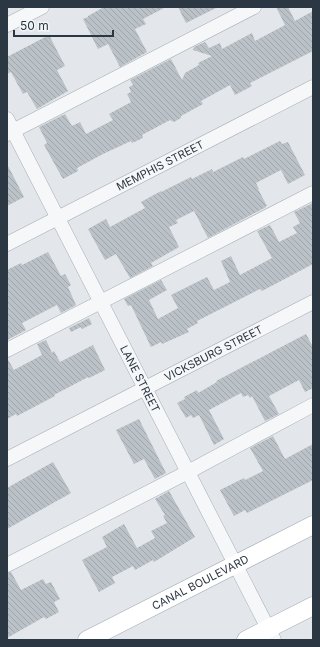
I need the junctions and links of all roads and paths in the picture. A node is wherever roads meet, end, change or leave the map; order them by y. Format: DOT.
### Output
graph roads {
  1 [pos="42,7"];
  2 [pos="254,7"];
  3 [pos="7,25"];
  4 [pos="313,87"];
  5 [pos="9,128"];
  6 [pos="313,193"];
  7 [pos="58,218"];
  8 [pos="7,244"];
  9 [pos="101,302"];
  10 [pos="313,302"];
  11 [pos="7,350"];
  12 [pos="145,388"];
  13 [pos="313,405"];
  14 [pos="7,459"];
  15 [pos="188,472"];
  16 [pos="313,525"];
  17 [pos="7,565"];
  18 [pos="236,565"];
  19 [pos="313,606"];
  20 [pos="271,634"];
  21 [pos="87,640"];
  22 [pos="246,640"];
  1 -- 3 [label="street"];
  2 -- 5 [label="street"];
  4 -- 7 [label="street, MEMPHIS STREET"];
  5 -- 7 [label="street, LANE STREET"];
  6 -- 9 [label="street"];
  7 -- 8 [label="street, MEMPHIS STREET"];
  7 -- 9 [label="street, LANE STREET"];
  9 -- 11 [label="street"];
  9 -- 12 [label="street, LANE STREET"];
  10 -- 12 [label="street, VICKSBURG STREET"];
  12 -- 14 [label="street, VICKSBURG STREET"];
  12 -- 15 [label="street, LANE STREET"];
  13 -- 15 [label="street"];
  15 -- 17 [label="street"];
  15 -- 18 [label="street, LANE STREET"];
  16 -- 18 [label="main road, CANAL BOULEVARD"];
  18 -- 20 [label="street, LANE STREET"];
  18 -- 21 [label="main road, CANAL BOULEVARD"];
  19 -- 20 [label="main road"];
  20 -- 22 [label="main road"];
}
